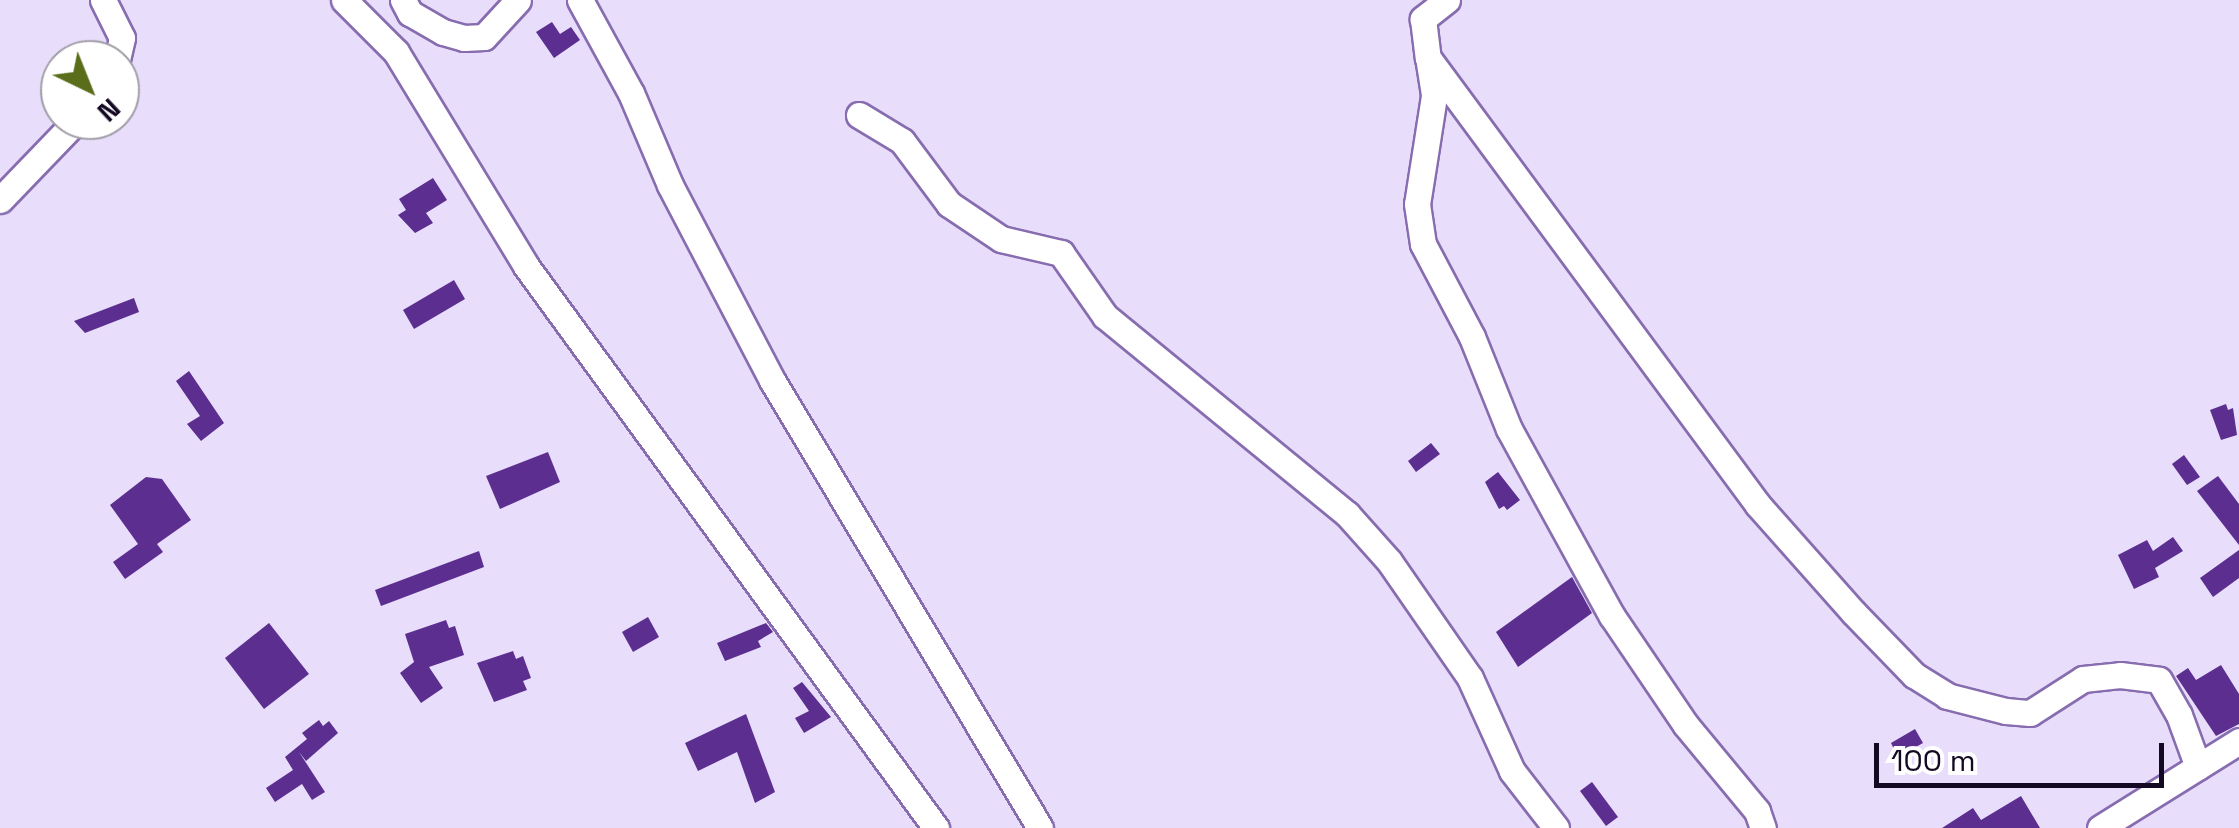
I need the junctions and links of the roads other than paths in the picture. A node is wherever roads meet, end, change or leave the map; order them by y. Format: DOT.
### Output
graph roads {
  1 [pos="103,0"];
  2 [pos="344,0"];
  3 [pos="403,0"];
  4 [pos="518,0"];
  5 [pos="580,0"];
  6 [pos="1446,0"];
  7 [pos="122,40"];
  8 [pos="1428,58"];
  9 [pos="858,114"];
  10 [pos="58,140"];
  11 [pos="0,200"];
  12 [pos="2239,740"];
  13 [pos="2198,766"];
  14 [pos="936,828"];
  15 [pos="1040,828"];
  16 [pos="1556,828"];
  17 [pos="1763,828"];
  18 [pos="2100,828"];
  1 -- 7 [label="street"];
  2 -- 14 [label="street"];
  3 -- 4 [label="street"];
  5 -- 15 [label="street"];
  6 -- 8 [label="street"];
  8 -- 13 [label="street"];
  8 -- 17 [label="street"];
  9 -- 16 [label="street"];
  10 -- 11 [label="street"];
  12 -- 13 [label="street"];
  13 -- 18 [label="street"];
}
